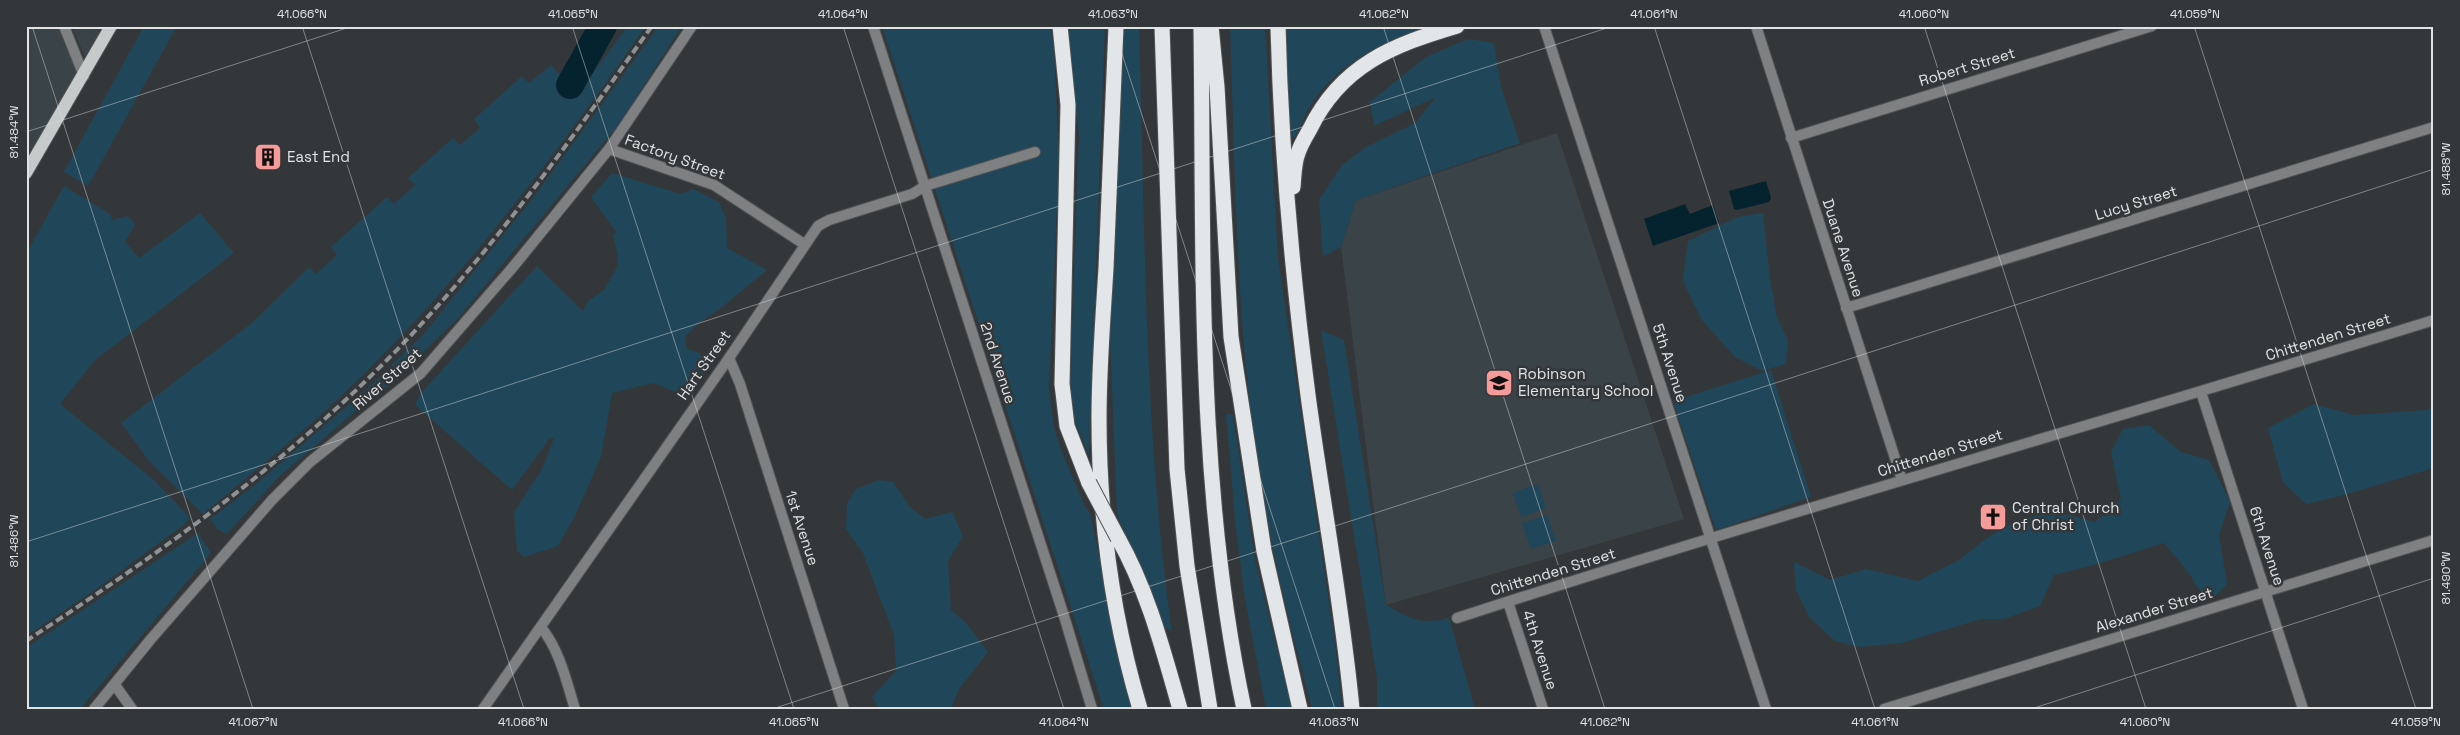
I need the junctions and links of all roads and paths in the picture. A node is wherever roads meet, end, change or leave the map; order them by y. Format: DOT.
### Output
graph roads {
  1 [pos="64,26"];
  2 [pos="111,26"];
  3 [pos="692,26"];
  4 [pos="873,26"];
  5 [pos="1060,26"];
  6 [pos="1116,26"];
  7 [pos="1162,26"];
  8 [pos="1201,26"];
  9 [pos="1211,26"];
  10 [pos="1278,26"];
  11 [pos="1457,26"];
  12 [pos="1544,26"];
  13 [pos="1756,26"];
  14 [pos="2152,26"];
  15 [pos="84,76"];
  16 [pos="2434,127"];
  17 [pos="1791,138"];
  18 [pos="609,149"];
  19 [pos="1035,152"];
  20 [pos="26,174"];
  21 [pos="926,186"];
  22 [pos="1289,213"];
  23 [pos="804,244"];
  24 [pos="1846,308"];
  25 [pos="2434,320"];
  26 [pos="729,358"];
  27 [pos="2201,392"];
  28 [pos="1902,480"];
  29 [pos="1711,539"];
  30 [pos="2434,540"];
  31 [pos="2266,590"];
  32 [pos="1508,602"];
  33 [pos="1457,618"];
  34 [pos="541,627"];
  35 [pos="115,685"];
  36 [pos="94,709"];
  37 [pos="132,709"];
  38 [pos="482,709"];
  39 [pos="575,709"];
  40 [pos="844,709"];
  41 [pos="1092,709"];
  42 [pos="1140,709"];
  43 [pos="1180,709"];
  44 [pos="1210,709"];
  45 [pos="1244,709"];
  46 [pos="1300,709"];
  47 [pos="1352,709"];
  48 [pos="1543,709"];
  49 [pos="1766,709"];
  50 [pos="1884,709"];
  51 [pos="2303,709"];
  1 -- 15 [label="street"];
  2 -- 15 [label="main road"];
  3 -- 18 [label="street, River Street"];
  4 -- 21 [label="street, 2nd Avenue"];
  5 -- 43 [label="highway, bridge"];
  6 -- 42 [label="highway"];
  7 -- 44 [label="highway"];
  8 -- 45 [label="highway"];
  9 -- 46 [label="highway"];
  10 -- 22 [label="highway"];
  11 -- 22 [label="highway"];
  12 -- 29 [label="street, 5th Avenue"];
  13 -- 17 [label="street, Duane Avenue"];
  14 -- 17 [label="street, Robert Street"];
  15 -- 20 [label="main road"];
  16 -- 24 [label="street, Lucy Street"];
  17 -- 24 [label="street, Duane Avenue"];
  18 -- 23 [label="street, Factory Street"];
  18 -- 35 [label="street, River Street"];
  19 -- 21 [label="street, Hart Street"];
  21 -- 23 [label="street, Hart Street"];
  21 -- 41 [label="street, 2nd Avenue"];
  22 -- 47 [label="highway"];
  23 -- 26 [label="street, Hart Street"];
  24 -- 28 [label="street, Duane Avenue"];
  25 -- 27 [label="street, Chittenden Street"];
  26 -- 34 [label="street, Hart Street"];
  26 -- 40 [label="street, 1st Avenue"];
  27 -- 28 [label="street, Chittenden Street"];
  27 -- 31 [label="street, 6th Avenue"];
  28 -- 29 [label="street, Chittenden Street"];
  29 -- 32 [label="street, Chittenden Street"];
  29 -- 49 [label="street, 5th Avenue"];
  30 -- 31 [label="street, Alexander Street"];
  31 -- 50 [label="street, Alexander Street"];
  31 -- 51 [label="street, 6th Avenue"];
  32 -- 33 [label="street, Chittenden Street"];
  32 -- 48 [label="street, 4th Avenue"];
  34 -- 38 [label="street, Hart Street"];
  34 -- 39 [label="street"];
  35 -- 36 [label="street, River Street"];
  35 -- 37 [label="street"];
}
